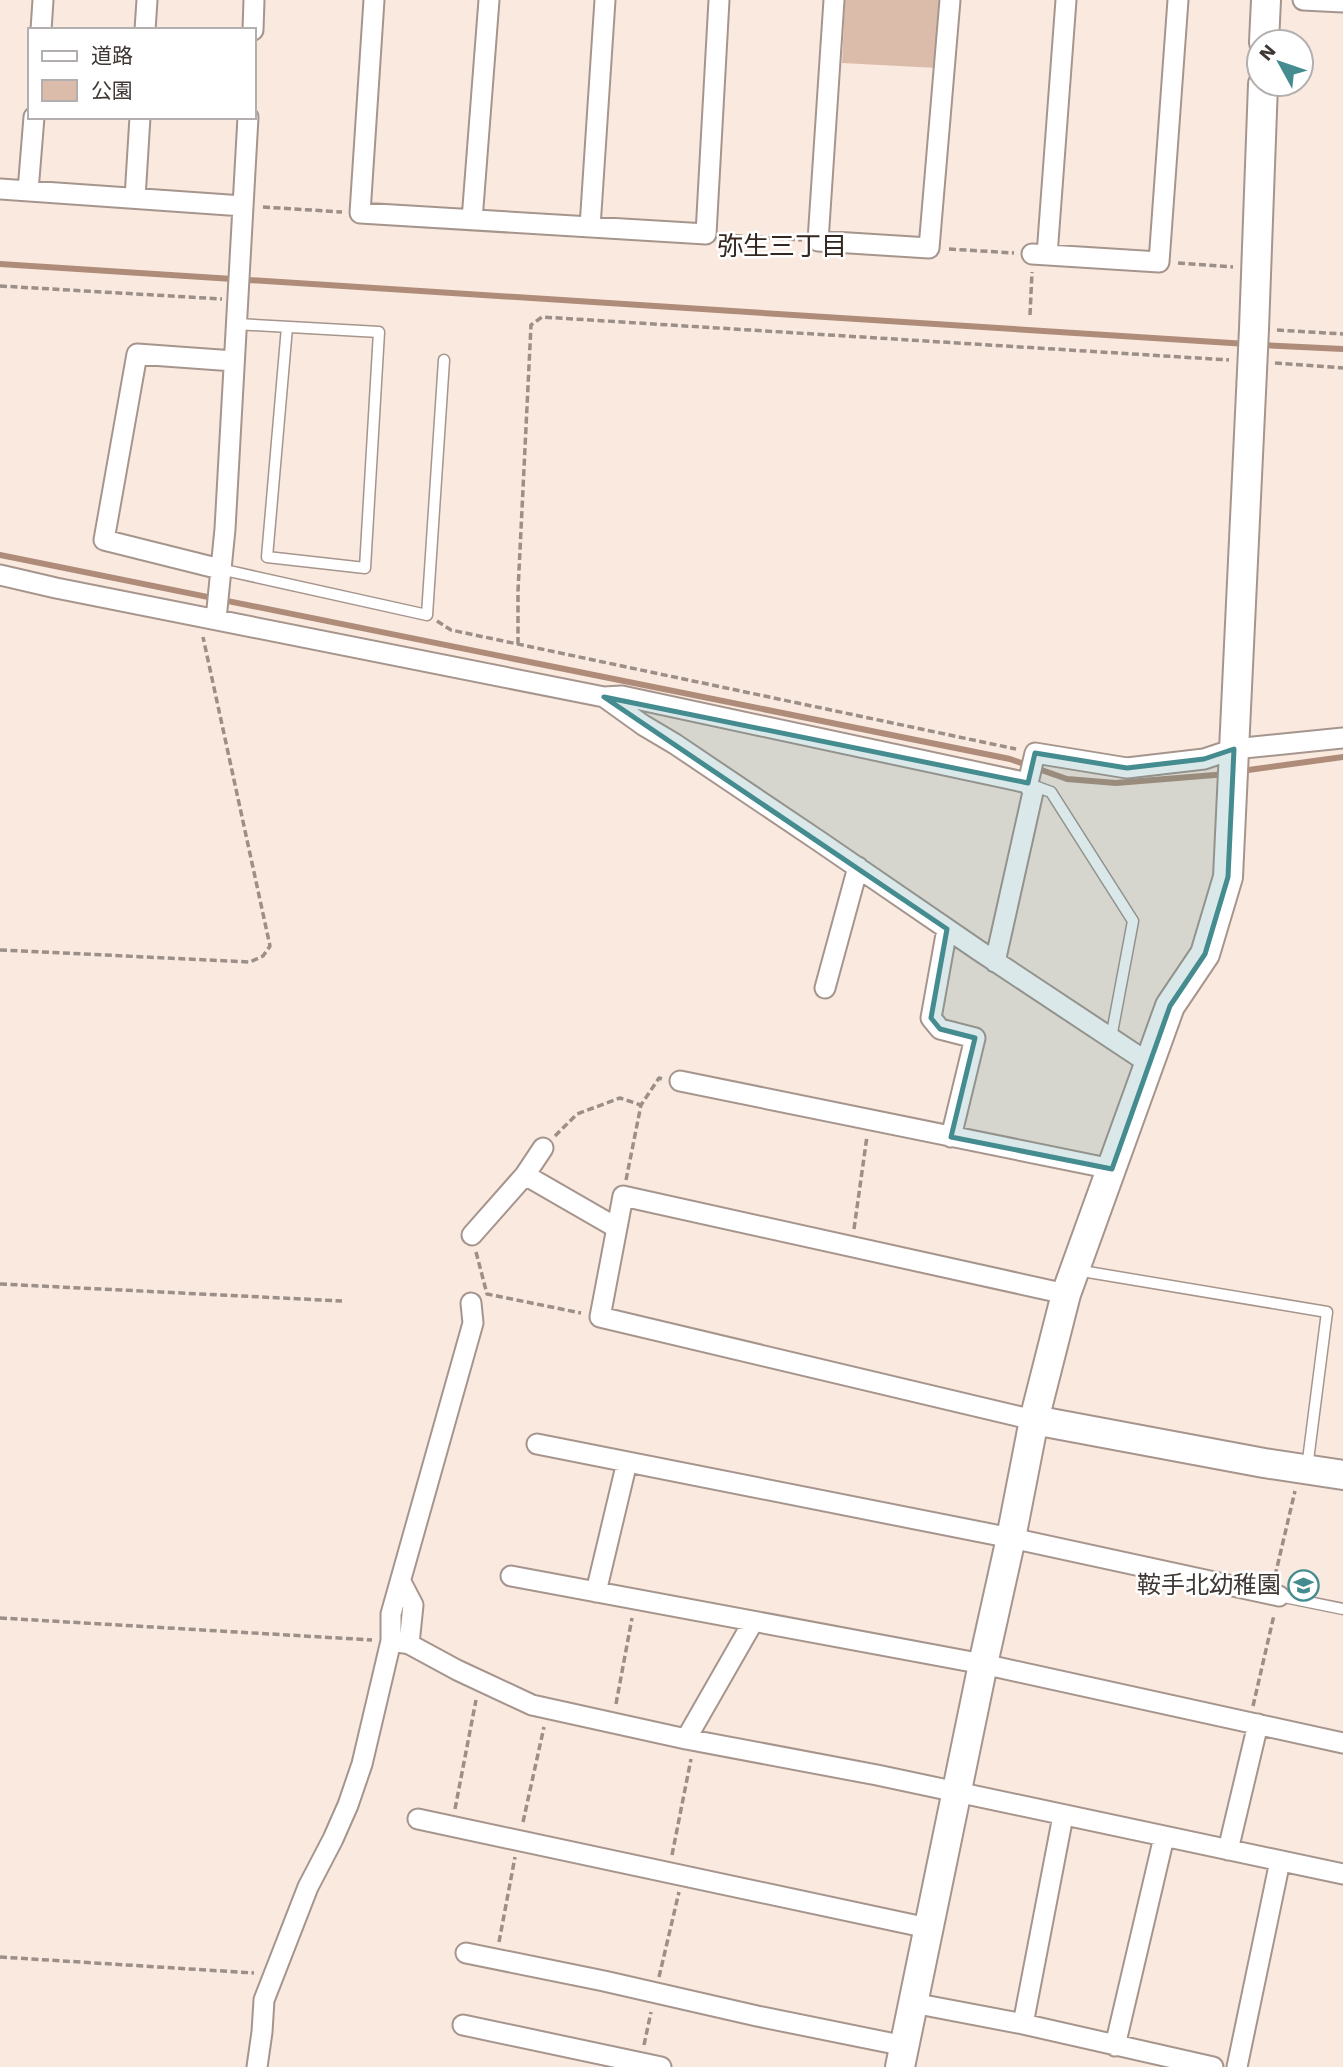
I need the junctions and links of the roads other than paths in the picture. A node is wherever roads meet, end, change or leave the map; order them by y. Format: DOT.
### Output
graph roads {
  1 [pos="43,0"];
  2 [pos="147,0"];
  3 [pos="254,0"];
  4 [pos="374,0"];
  5 [pos="489,0"];
  6 [pos="605,0"];
  7 [pos="719,0"];
  8 [pos="834,0"];
  9 [pos="950,0"];
  10 [pos="1066,0"];
  11 [pos="1178,0"];
  12 [pos="1266,0"];
  13 [pos="1303,0"];
  14 [pos="1343,2"];
  15 [pos="41,28"];
  16 [pos="145,28"];
  17 [pos="253,28"];
  18 [pos="1265,28"];
  19 [pos="1262,98"];
  20 [pos="33,119"];
  21 [pos="140,119"];
  22 [pos="248,119"];
  23 [pos="0,189"];
  24 [pos="28,191"];
  25 [pos="135,198"];
  26 [pos="243,206"];
  27 [pos="472,220"];
  28 [pos="590,227"];
  29 [pos="236,324"];
  30 [pos="287,327"];
  31 [pos="444,360"];
  32 [pos="234,361"];
  33 [pos="220,569"];
  34 [pos="0,575"];
  35 [pos="208,617"];
  36 [pos="604,697"];
  37 [pos="1343,738"];
  38 [pos="1234,749"];
  39 [pos="1028,783"];
  40 [pos="858,867"];
  41 [pos="947,929"];
  42 [pos="995,962"];
  43 [pos="825,988"];
  44 [pos="1111,1038"];
  45 [pos="1150,1064"];
  46 [pos="680,1082"];
  47 [pos="951,1136"];
  48 [pos="543,1148"];
  49 [pos="1112,1169"];
  50 [pos="525,1175"];
  51 [pos="617,1228"];
  52 [pos="472,1235"];
  53 [pos="1071,1282"];
  54 [pos="471,1303"];
  55 [pos="1034,1420"];
  56 [pos="537,1444"];
  57 [pos="627,1462"];
  58 [pos="1303,1469"];
  59 [pos="1343,1475"];
  60 [pos="1011,1538"];
  61 [pos="511,1576"];
  62 [pos="596,1592"];
  63 [pos="1275,1595"];
  64 [pos="1343,1609"];
  65 [pos="753,1622"];
  66 [pos="400,1642"];
  67 [pos="983,1664"];
  68 [pos="1254,1723"];
  69 [pos="691,1739"];
  70 [pos="1343,1743"];
  71 [pos="956,1792"];
  72 [pos="1063,1815"];
  73 [pos="418,1819"];
  74 [pos="1164,1837"];
  75 [pos="1228,1850"];
  76 [pos="1280,1861"];
  77 [pos="1343,1874"];
  78 [pos="928,1928"];
  79 [pos="466,1953"];
  80 [pos="914,2003"];
  81 [pos="1023,2024"];
  82 [pos="463,2025"];
  83 [pos="1115,2046"];
  84 [pos="903,2061"];
  85 [pos="257,2067"];
  86 [pos="661,2067"];
  87 [pos="1213,2067"];
  88 [pos="1237,2067"];
  1 -- 15 [label="street"];
  2 -- 16 [label="street"];
  3 -- 17 [label="street"];
  4 -- 27 [label="street"];
  5 -- 27 [label="street"];
  6 -- 28 [label="street"];
  7 -- 28 [label="street"];
  8 -- 9 [label="street"];
  10 -- 11 [label="street"];
  12 -- 18 [label="street"];
  13 -- 14 [label="street"];
  19 -- 38 [label="street"];
  20 -- 24 [label="street"];
  21 -- 25 [label="street"];
  22 -- 26 [label="street"];
  23 -- 24 [label="street"];
  24 -- 25 [label="street"];
  25 -- 26 [label="street"];
  26 -- 29 [label="street"];
  27 -- 28 [label="street"];
  29 -- 30 [label="lane"];
  29 -- 32 [label="street"];
  30 -- 30 [label="lane"];
  31 -- 33 [label="lane"];
  32 -- 33 [label="street"];
  32 -- 33 [label="street"];
  33 -- 35 [label="street"];
  34 -- 35 [label="street"];
  35 -- 36 [label="street"];
  36 -- 39 [label="street"];
  36 -- 40 [label="street"];
  37 -- 38 [label="street"];
  38 -- 39 [label="street"];
  38 -- 45 [label="street"];
  39 -- 42 [label="street"];
  39 -- 44 [label="lane"];
  40 -- 41 [label="street"];
  40 -- 43 [label="street"];
  41 -- 42 [label="street"];
  41 -- 47 [label="street"];
  42 -- 44 [label="street"];
  44 -- 45 [label="street"];
  45 -- 49 [label="street"];
  46 -- 47 [label="street"];
  47 -- 49 [label="street"];
  48 -- 50 [label="street"];
  49 -- 53 [label="street"];
  50 -- 51 [label="street"];
  50 -- 52 [label="street"];
  51 -- 53 [label="street"];
  51 -- 55 [label="street"];
  53 -- 55 [label="street"];
  53 -- 58 [label="lane"];
  54 -- 66 [label="street"];
  55 -- 58 [label="street"];
  55 -- 60 [label="street"];
  56 -- 57 [label="street"];
  57 -- 60 [label="street"];
  57 -- 62 [label="street"];
  58 -- 59 [label="street"];
  60 -- 63 [label="street"];
  60 -- 67 [label="street"];
  61 -- 62 [label="street"];
  62 -- 65 [label="street"];
  63 -- 64 [label="lane"];
  65 -- 67 [label="street"];
  65 -- 69 [label="street"];
  66 -- 69 [label="street"];
  66 -- 85 [label="street"];
  67 -- 68 [label="street"];
  67 -- 71 [label="street"];
  68 -- 70 [label="street"];
  68 -- 75 [label="street"];
  69 -- 71 [label="street"];
  71 -- 72 [label="street"];
  71 -- 78 [label="street"];
  72 -- 74 [label="street"];
  72 -- 81 [label="street"];
  73 -- 78 [label="street"];
  74 -- 75 [label="street"];
  74 -- 83 [label="street"];
  75 -- 76 [label="street"];
  76 -- 77 [label="street"];
  76 -- 88 [label="street"];
  78 -- 80 [label="street"];
  79 -- 84 [label="street"];
  80 -- 81 [label="street"];
  80 -- 84 [label="street"];
  81 -- 83 [label="street"];
  82 -- 86 [label="street"];
  83 -- 87 [label="street"];
}
